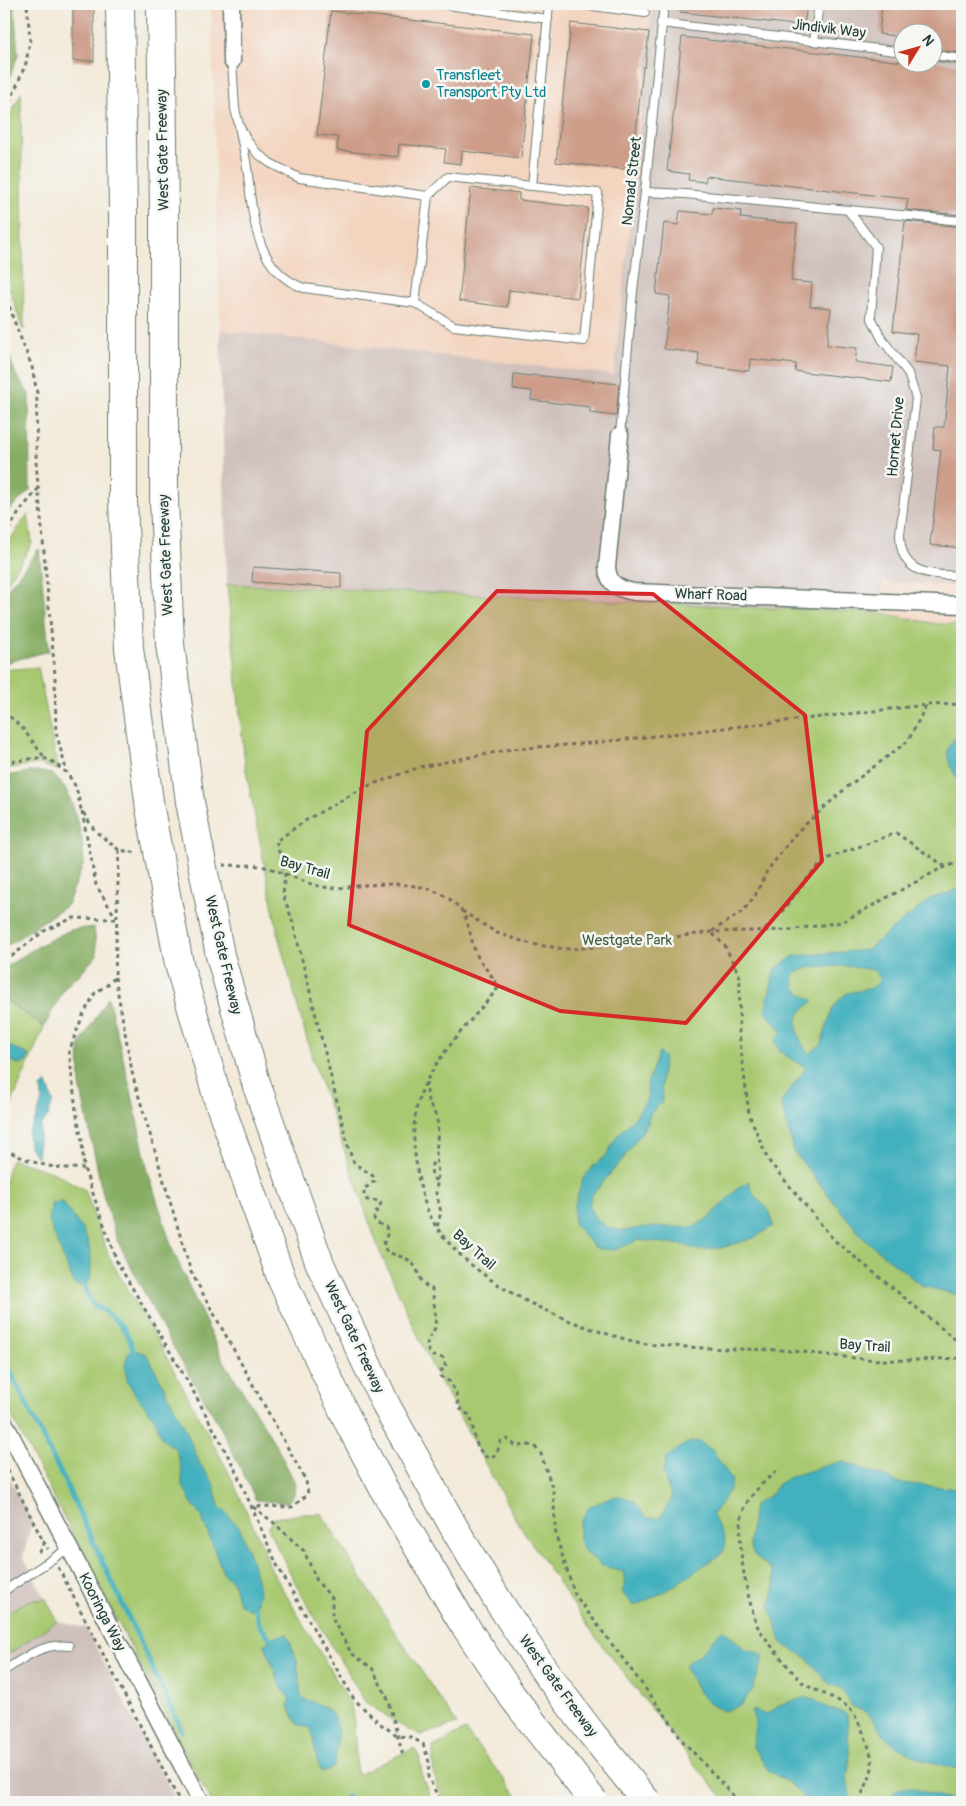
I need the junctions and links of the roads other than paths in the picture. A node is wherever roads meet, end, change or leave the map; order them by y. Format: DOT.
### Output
graph roads {
  1 [pos="120,4"];
  2 [pos="161,4"];
  3 [pos="231,4"];
  4 [pos="440,4"];
  5 [pos="549,4"];
  6 [pos="578,4"];
  7 [pos="664,4"];
  8 [pos="818,4"];
  9 [pos="645,13"];
  10 [pos="548,19"];
  11 [pos="662,23"];
  12 [pos="814,41"];
  13 [pos="894,51"];
  14 [pos="944,56"];
  15 [pos="962,59"];
  16 [pos="232,61"];
  17 [pos="239,125"];
  18 [pos="532,186"];
  19 [pos="645,192"];
  20 [pos="428,196"];
  21 [pos="848,210"];
  22 [pos="962,221"];
  23 [pos="415,303"];
  24 [pos="620,435"];
  25 [pos="962,576"];
  26 [pos="962,605"];
  27 [pos="4,1422"];
  28 [pos="69,1548"];
  29 [pos="4,1591"];
  30 [pos="69,1646"];
  31 [pos="4,1672"];
  32 [pos="201,1802"];
  33 [pos="594,1802"];
  34 [pos="647,1802"];
  1 -- 33 [label="highway, bridge"];
  2 -- 34 [label="highway, West Gate Freeway, bridge"];
  3 -- 16 [label="street"];
  4 -- 10 [label="lane"];
  5 -- 10 [label="lane"];
  6 -- 9 [label="lane"];
  7 -- 11 [label="lane, Nomad Street"];
  8 -- 12 [label="lane"];
  10 -- 18 [label="lane"];
  11 -- 12 [label="lane, Jindivik Way"];
  11 -- 19 [label="lane, Nomad Street"];
  12 -- 13 [label="lane, Jindivik Way"];
  14 -- 15 [label="lane"];
  16 -- 17 [label="lane"];
  17 -- 20 [label="lane"];
  17 -- 23 [label="lane"];
  18 -- 20 [label="lane"];
  18 -- 23 [label="lane"];
  19 -- 21 [label="lane"];
  19 -- 24 [label="lane, Nomad Street"];
  20 -- 23 [label="lane"];
  21 -- 22 [label="lane"];
  21 -- 25 [label="lane, Hornet Drive"];
  24 -- 26 [label="street, Wharf Road"];
  27 -- 28 [label="street, Kooringa Way"];
  28 -- 29 [label="lane"];
  28 -- 32 [label="street, Kooringa Way"];
  30 -- 31 [label="lane"];
}
